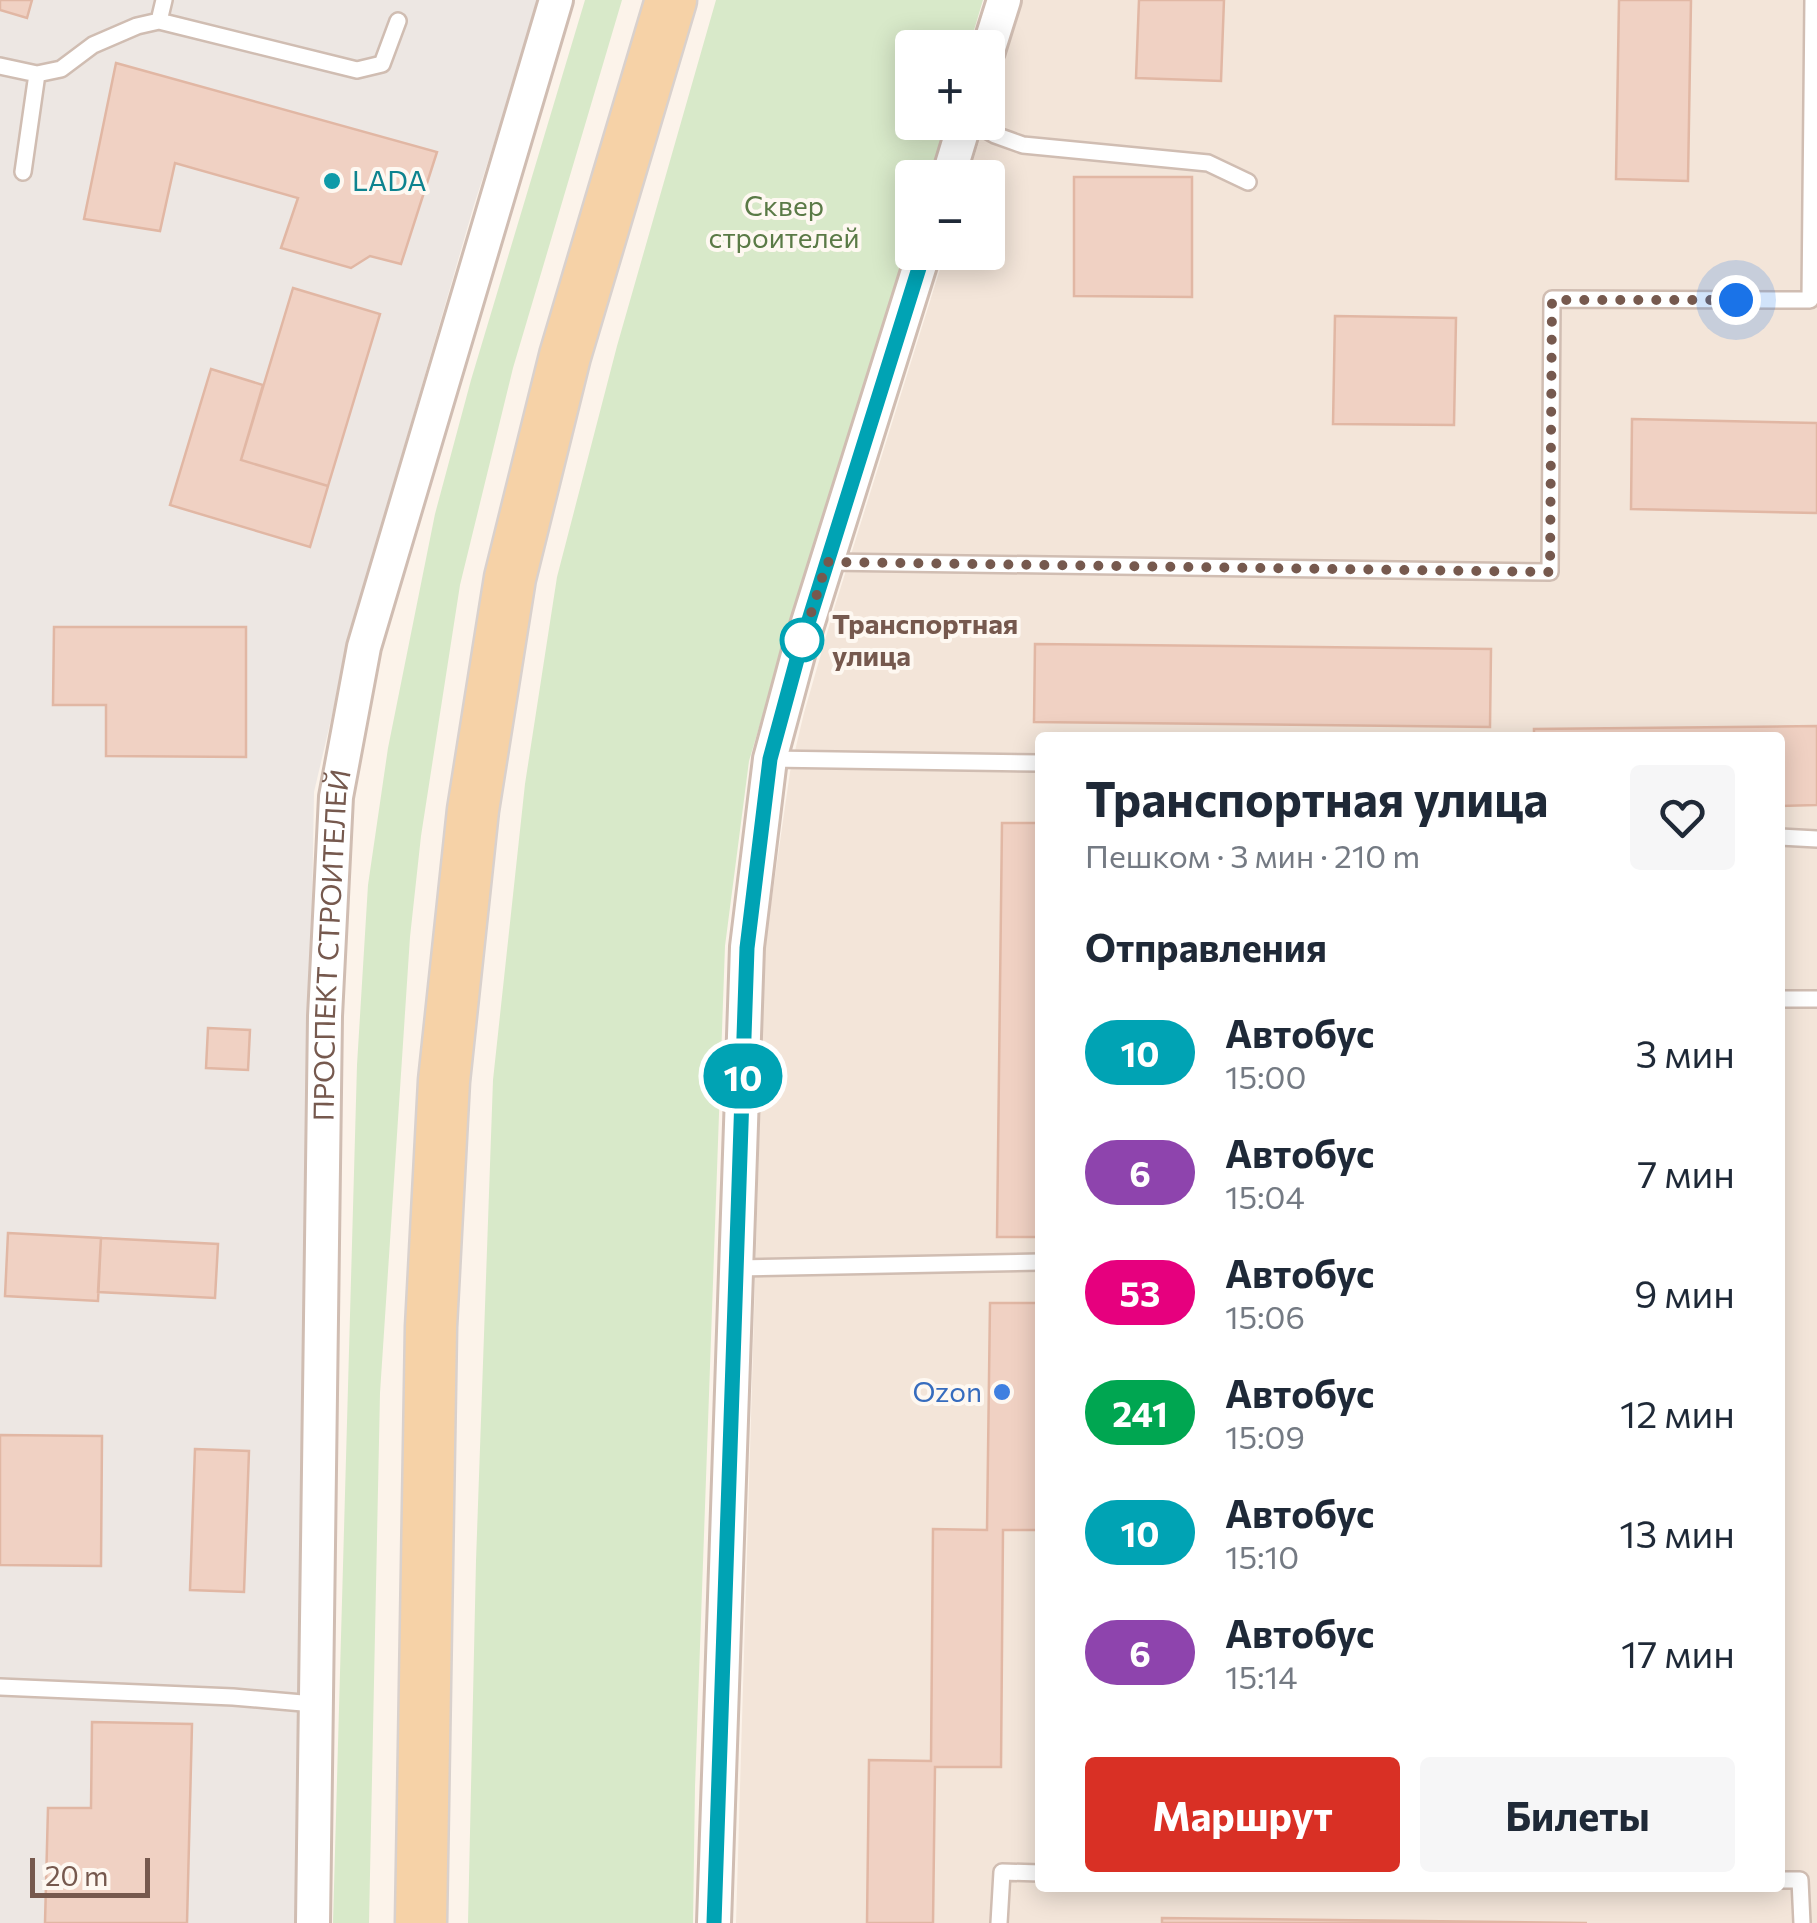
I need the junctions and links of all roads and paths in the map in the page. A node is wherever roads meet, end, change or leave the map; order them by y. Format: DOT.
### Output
graph roads {
  1 [pos="164,0"];
  2 [pos="556,0"];
  3 [pos="671,0"];
  4 [pos="1004,0"];
  5 [pos="1813,0"];
  6 [pos="159,21"];
  7 [pos="398,21"];
  8 [pos="995,30"];
  9 [pos="0,66"];
  10 [pos="37,74"];
  11 [pos="1005,139"];
  12 [pos="23,172"];
  13 [pos="1248,182"];
  14 [pos="918,270"];
  15 [pos="1814,300"];
  16 [pos="827,562"];
  17 [pos="770,759"];
  18 [pos="1035,763"];
  19 [pos="1785,838"];
  20 [pos="1817,839"];
  21 [pos="1785,999"];
  22 [pos="1817,999"];
  23 [pos="1035,1262"];
  24 [pos="736,1268"];
  25 [pos="0,1687"];
  26 [pos="314,1704"];
  27 [pos="1035,1872"];
  28 [pos="1785,1880"];
  29 [pos="313,1923"];
  30 [pos="421,1923"];
  31 [pos="714,1923"];
  32 [pos="999,1923"];
  33 [pos="1802,1923"];
  1 -- 6 [label="lane"];
  2 -- 26 [label="street, ПРОСПЕКТ СТРОИТЕЛЕЙ"];
  3 -- 30 [label="main road"];
  4 -- 8 [label="street"];
  5 -- 15 [label="lane"];
  6 -- 7 [label="lane"];
  6 -- 10 [label="lane"];
  9 -- 10 [label="lane"];
  10 -- 12 [label="lane"];
  11 -- 13 [label="lane"];
  14 -- 16 [label="street"];
  15 -- 16 [label="lane"];
  16 -- 17 [label="street"];
  17 -- 18 [label="lane"];
  17 -- 24 [label="street"];
  19 -- 20 [label="lane"];
  21 -- 22 [label="lane"];
  23 -- 24 [label="lane"];
  24 -- 31 [label="street"];
  25 -- 26 [label="lane"];
  26 -- 29 [label="street, ПРОСПЕКТ СТРОИТЕЛЕЙ"];
  27 -- 32 [label="lane"];
  28 -- 33 [label="lane"];
}
